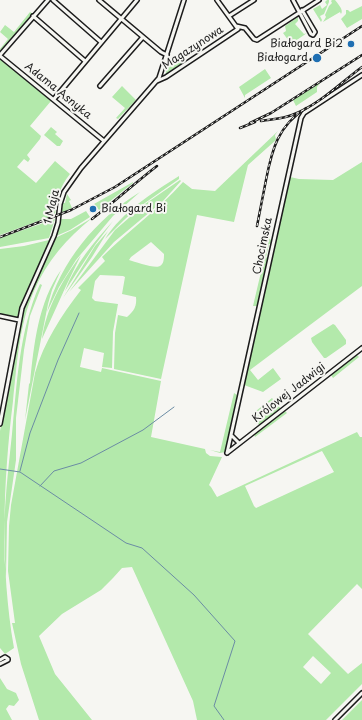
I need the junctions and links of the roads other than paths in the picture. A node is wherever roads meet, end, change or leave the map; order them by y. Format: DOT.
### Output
graph roads {
  1 [pos="48,0"];
  2 [pos="52,0"];
  3 [pos="99,0"];
  4 [pos="137,0"];
  5 [pos="184,0"];
  6 [pos="217,0"];
  7 [pos="254,0"];
  8 [pos="293,0"];
  9 [pos="319,0"];
  10 [pos="301,11"];
  11 [pos="33,16"];
  12 [pos="229,16"];
  13 [pos="121,19"];
  14 [pos="237,27"];
  15 [pos="143,37"];
  16 [pos="101,42"];
  17 [pos="0,55"];
  18 [pos="167,55"];
  19 [pos="85,60"];
  20 [pos="362,75"];
  21 [pos="157,81"];
  22 [pos="100,86"];
  23 [pos="54,99"];
  24 [pos="104,141"];
  25 [pos="0,316"];
  26 [pos="19,320"];
  27 [pos="362,348"];
  28 [pos="0,424"];
  29 [pos="231,435"];
  30 [pos="239,443"];
  31 [pos="227,452"];
  32 [pos="0,660"];
  33 [pos="0,664"];
  34 [pos="362,693"];
  35 [pos="335,720"];
  1 -- 11 [label="street"];
  2 -- 16 [label="street"];
  3 -- 13 [label="street"];
  4 -- 13 [label="street"];
  5 -- 18 [label="street, 1 Maja"];
  6 -- 12 [label="street"];
  7 -- 12 [label="street"];
  8 -- 10 [label="street"];
  9 -- 10 [label="street"];
  10 -- 10 [label="street"];
  10 -- 14 [label="street"];
  11 -- 17 [label="street"];
  11 -- 19 [label="street"];
  12 -- 14 [label="street"];
  13 -- 15 [label="street"];
  13 -- 16 [label="street"];
  14 -- 21 [label="street, Magazynowa"];
  15 -- 18 [label="street"];
  15 -- 22 [label="street"];
  16 -- 19 [label="street"];
  17 -- 23 [label="street, Adama Asnyka"];
  18 -- 21 [label="street, 1 Maja"];
  19 -- 23 [label="street"];
  20 -- 29 [label="street, Chocimska"];
  21 -- 24 [label="street, 1 Maja"];
  23 -- 24 [label="street, Adama Asnyka"];
  24 -- 26 [label="street, 1 Maja"];
  25 -- 26 [label="street"];
  26 -- 28 [label="street, 1 Maja"];
  27 -- 30 [label="street, Królowej Jadwigi"];
  29 -- 30 [label="street"];
  29 -- 31 [label="street, Chocimska"];
  30 -- 31 [label="street, Królowej Jadwigi"];
  32 -- 33 [label="street"];
  34 -- 35 [label="street"];
}
